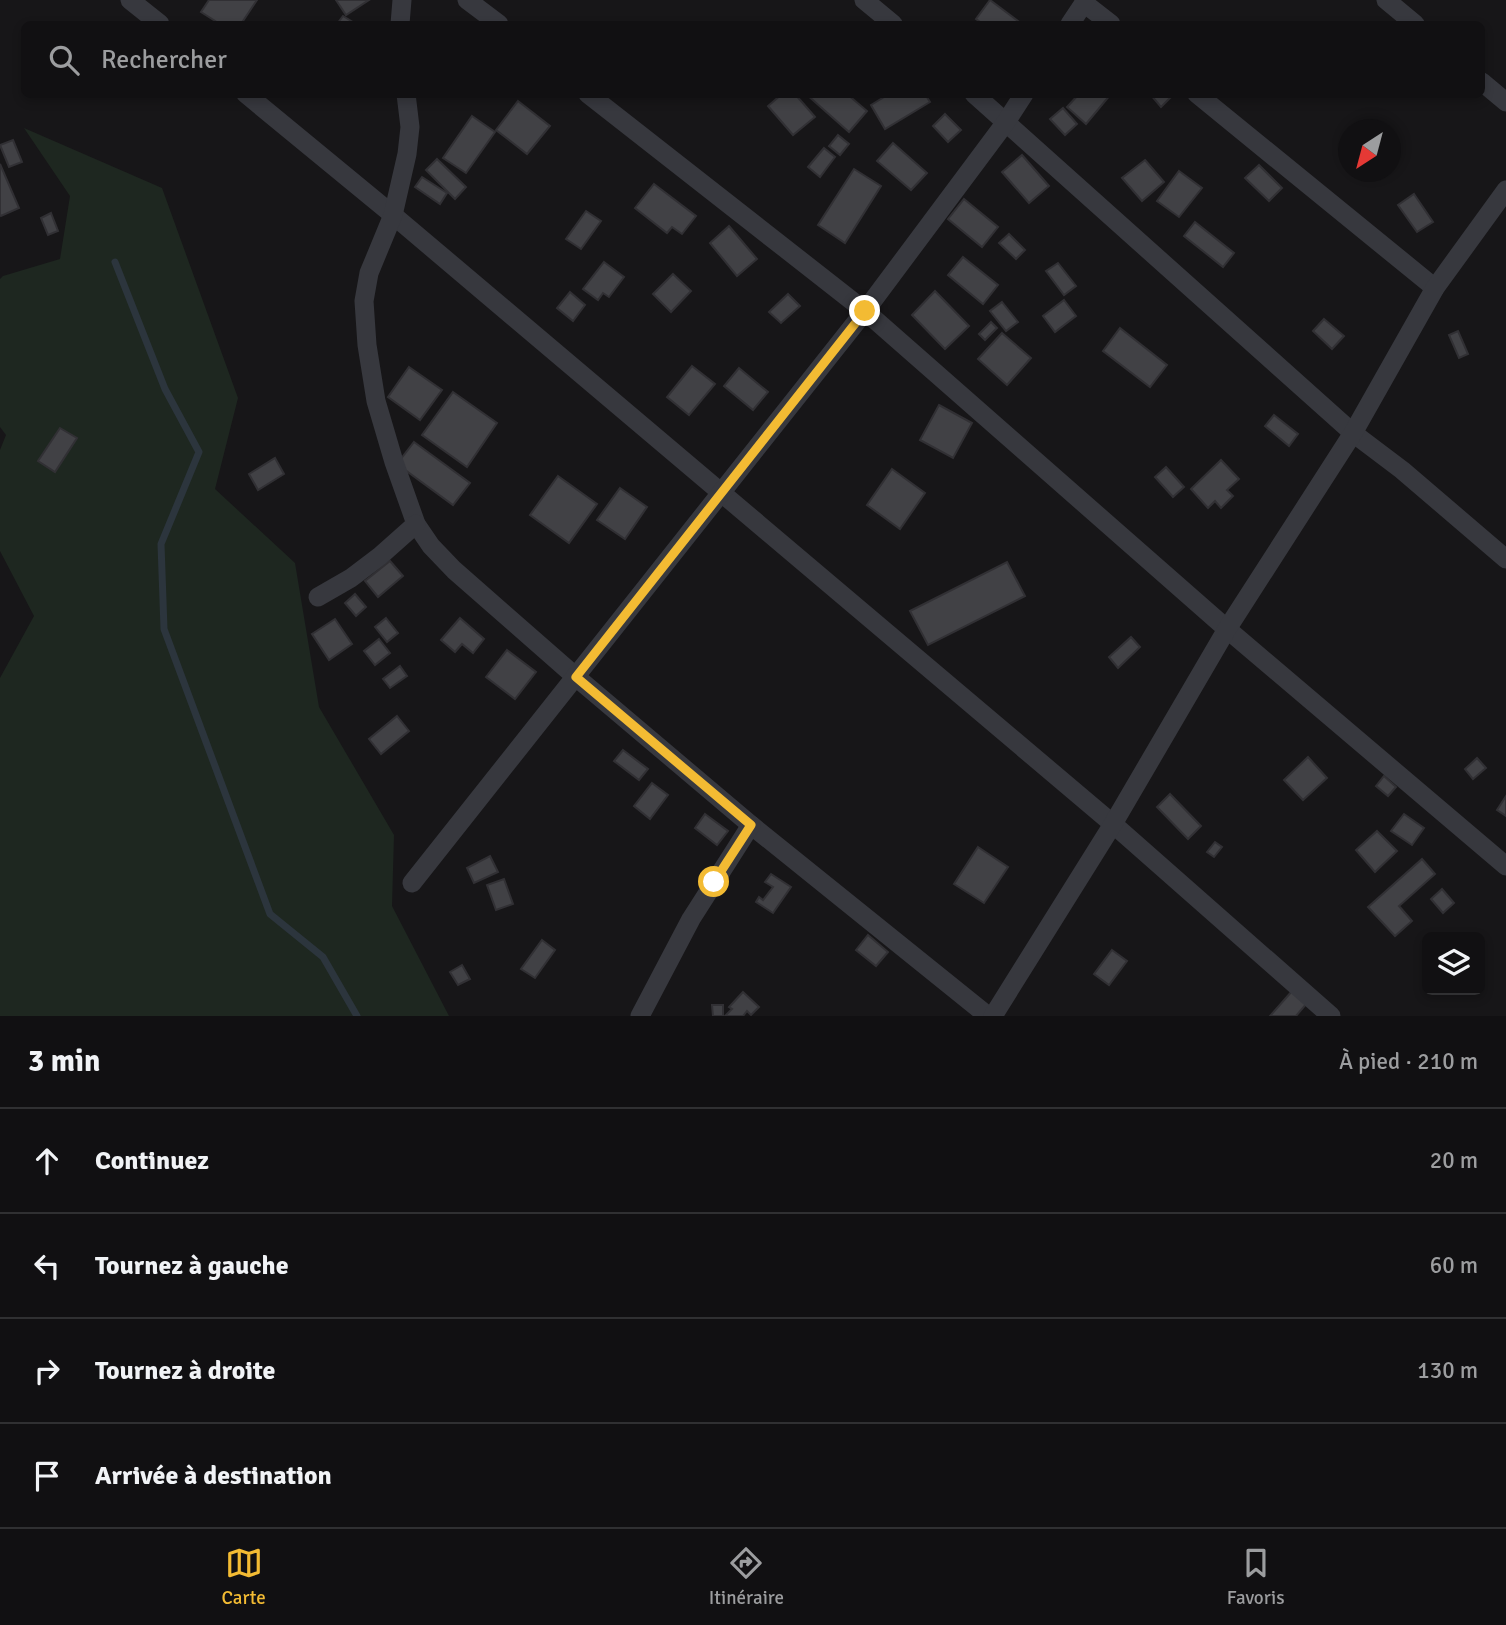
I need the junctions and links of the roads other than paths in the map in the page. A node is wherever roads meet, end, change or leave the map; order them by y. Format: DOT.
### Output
graph roads {
  1 [pos="130,0"];
  2 [pos="402,0"];
  3 [pos="467,0"];
  4 [pos="864,0"];
  5 [pos="1386,0"];
  6 [pos="1085,1"];
  7 [pos="156,21"];
  8 [pos="400,21"];
  9 [pos="495,21"];
  10 [pos="889,21"];
  11 [pos="1072,21"];
  12 [pos="1108,21"];
  13 [pos="1411,21"];
  14 [pos="1485,84"];
  15 [pos="251,98"];
  16 [pos="406,98"];
  17 [pos="593,98"];
  18 [pos="979,98"];
  19 [pos="1021,98"];
  20 [pos="1202,98"];
  21 [pos="1506,102"];
  22 [pos="1006,122"];
  23 [pos="1506,190"];
  24 [pos="393,215"];
  25 [pos="1436,288"];
  26 [pos="865,311"];
  27 [pos="1353,433"];
  28 [pos="722,493"];
  29 [pos="416,524"];
  30 [pos="1506,559"];
  31 [pos="318,597"];
  32 [pos="1227,629"];
  33 [pos="576,677"];
  34 [pos="1113,824"];
  35 [pos="751,825"];
  36 [pos="1506,866"];
  37 [pos="412,883"];
  38 [pos="640,1016"];
  39 [pos="991,1016"];
  40 [pos="1331,1016"];
  1 -- 7 [label="street"];
  2 -- 8 [label="street"];
  3 -- 9 [label="street"];
  4 -- 10 [label="street"];
  5 -- 13 [label="street"];
  6 -- 11 [label="street"];
  6 -- 12 [label="street"];
  14 -- 21 [label="street"];
  15 -- 24 [label="street"];
  16 -- 24 [label="street"];
  17 -- 26 [label="street"];
  18 -- 22 [label="street"];
  19 -- 22 [label="street"];
  20 -- 25 [label="street"];
  22 -- 26 [label="street"];
  22 -- 27 [label="street"];
  23 -- 25 [label="street"];
  24 -- 28 [label="street"];
  24 -- 29 [label="street"];
  25 -- 27 [label="street"];
  26 -- 28 [label="street"];
  26 -- 32 [label="street"];
  27 -- 30 [label="street"];
  27 -- 32 [label="street"];
  28 -- 33 [label="street"];
  28 -- 34 [label="street"];
  29 -- 31 [label="street"];
  29 -- 33 [label="street"];
  32 -- 34 [label="street"];
  32 -- 36 [label="street"];
  33 -- 35 [label="street"];
  33 -- 37 [label="street"];
  34 -- 39 [label="street"];
  34 -- 40 [label="street"];
  35 -- 38 [label="street"];
  35 -- 39 [label="street"];
}
